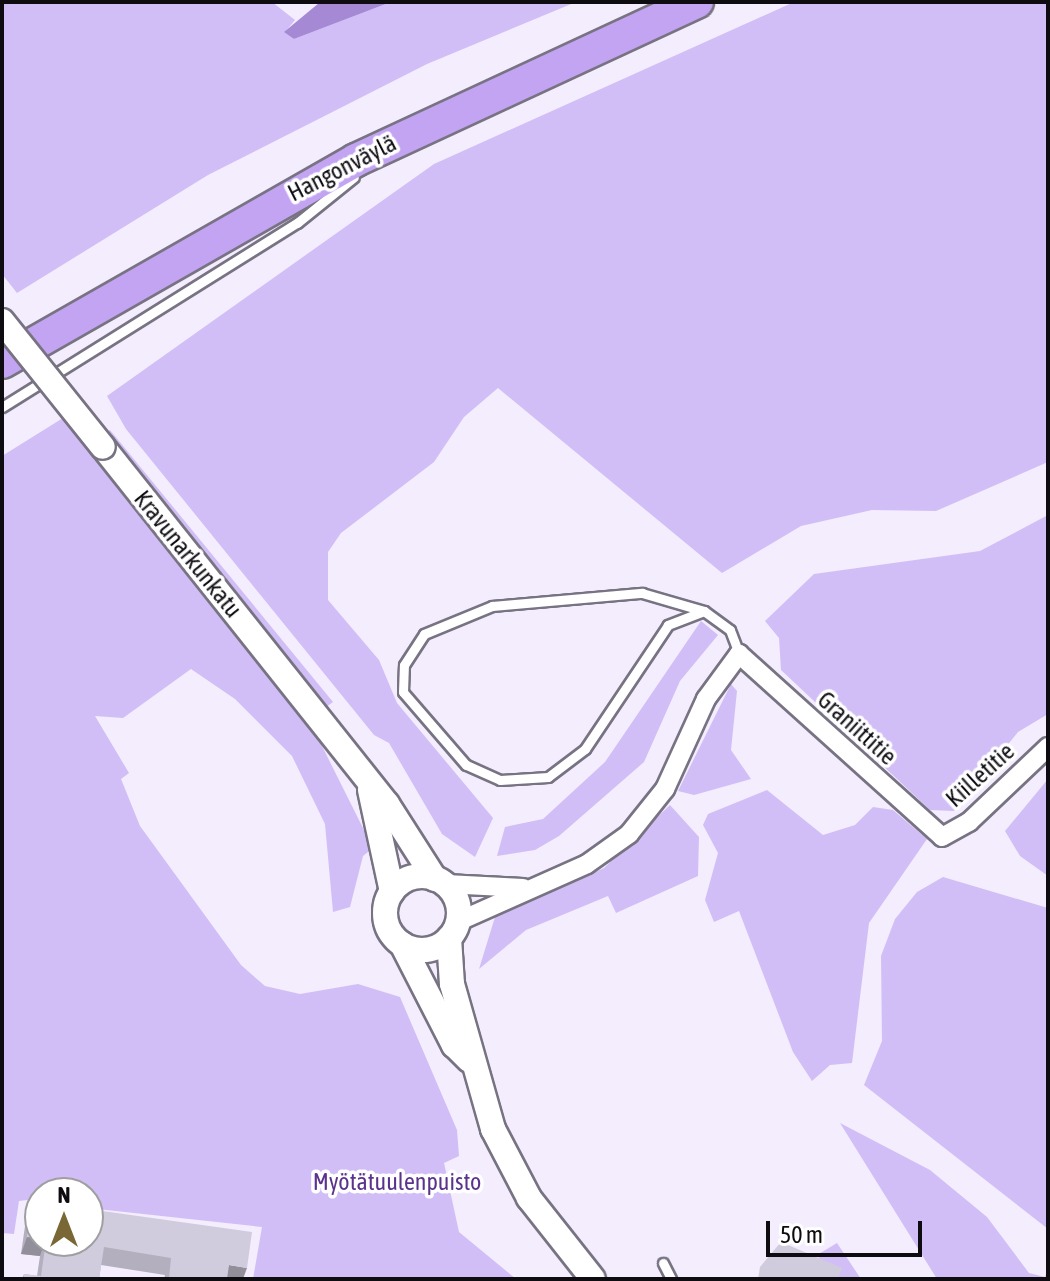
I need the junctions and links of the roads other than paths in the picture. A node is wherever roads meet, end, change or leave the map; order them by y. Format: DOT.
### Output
graph roads {
  1 [pos="697,2"];
  2 [pos="391,143"];
  3 [pos="2,321"];
  4 [pos="2,362"];
  5 [pos="2,407"];
  6 [pos="704,611"];
  7 [pos="739,654"];
  8 [pos="1048,747"];
  9 [pos="370,790"];
  10 [pos="942,837"];
  11 [pos="440,882"];
  12 [pos="526,888"];
  13 [pos="392,892"];
  14 [pos="453,930"];
  15 [pos="402,944"];
  16 [pos="469,1060"];
  17 [pos="663,1263"];
  18 [pos="593,1279"];
  19 [pos="671,1279"];
  1 -- 2 [label="highway, Hangonväylä"];
  2 -- 4 [label="highway, Hangonväylä"];
  2 -- 5 [label="lane"];
  3 -- 9 [label="street, Kravunarkunkatu, bridge"];
  6 -- 6 [label="lane"];
  6 -- 7 [label="lane"];
  7 -- 10 [label="street, Graniittitie"];
  7 -- 12 [label="street"];
  8 -- 10 [label="street, Kiilletitie"];
  9 -- 11 [label="street, Kravunarkunkatu"];
  9 -- 13 [label="street, Kravunarkunkatu"];
  11 -- 12 [label="street"];
  11 -- 13 [label="street"];
  11 -- 14 [label="street"];
  12 -- 14 [label="street"];
  13 -- 15 [label="street"];
  14 -- 15 [label="street"];
  14 -- 16 [label="street"];
  15 -- 16 [label="street"];
  16 -- 18 [label="street"];
  17 -- 19 [label="lane"];
}
